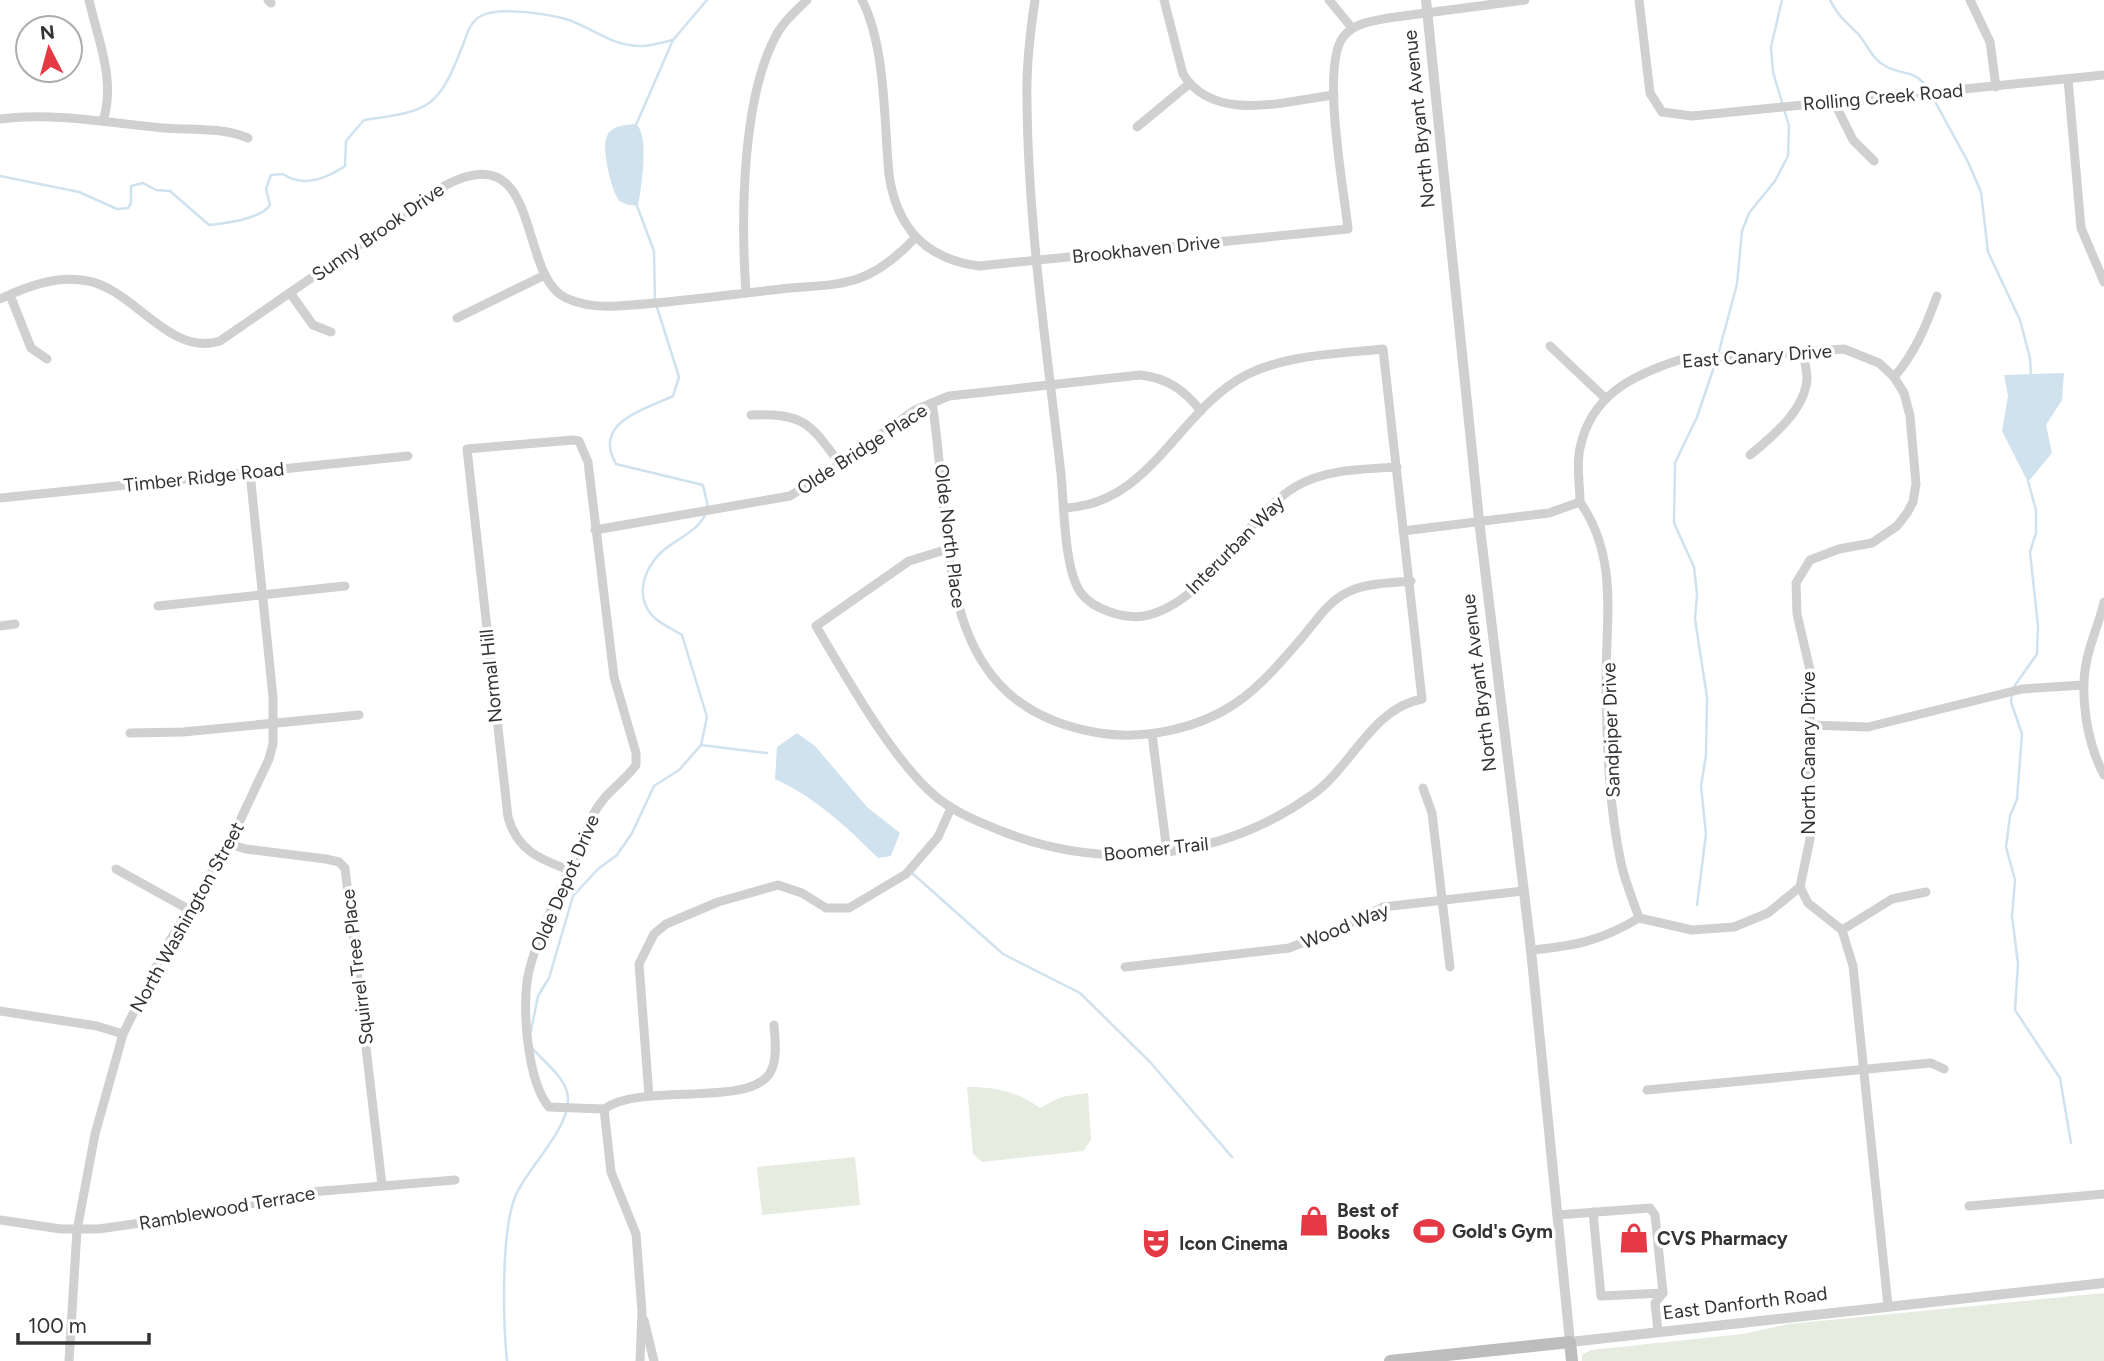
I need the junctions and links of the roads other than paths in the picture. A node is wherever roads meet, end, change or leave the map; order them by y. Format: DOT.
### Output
graph roads {
  1 [pos="89,0"];
  2 [pos="807,0"];
  3 [pos="862,0"];
  4 [pos="1035,0"];
  5 [pos="1164,0"];
  6 [pos="1329,0"];
  7 [pos="1426,0"];
  8 [pos="1525,0"];
  9 [pos="1639,0"];
  10 [pos="1970,0"];
  11 [pos="1427,13"];
  12 [pos="1352,28"];
  13 [pos="2104,75"];
  14 [pos="2068,79"];
  15 [pos="1189,84"];
  16 [pos="1996,87"];
  17 [pos="1334,95"];
  18 [pos="1833,100"];
  19 [pos="0,119"];
  20 [pos="103,121"];
  21 [pos="1137,127"];
  22 [pos="248,138"];
  23 [pos="1874,161"];
  24 [pos="915,238"];
  25 [pos="1038,260"];
  26 [pos="545,275"];
  27 [pos="2104,282"];
  28 [pos="290,293"];
  29 [pos="746,293"];
  30 [pos="10,295"];
  31 [pos="1937,296"];
  32 [pos="0,299"];
  33 [pos="457,318"];
  34 [pos="331,332"];
  35 [pos="1549,346"];
  36 [pos="1803,351"];
  37 [pos="47,359"];
  38 [pos="1894,377"];
  39 [pos="1051,384"];
  40 [pos="1605,398"];
  41 [pos="932,403"];
  42 [pos="1201,411"];
  43 [pos="751,415"];
  44 [pos="467,449"];
  45 [pos="1750,455"];
  46 [pos="408,456"];
  47 [pos="840,464"];
  48 [pos="1397,467"];
  49 [pos="250,473"];
  50 [pos="0,498"];
  51 [pos="1580,502"];
  52 [pos="1065,508"];
  53 [pos="1479,520"];
  54 [pos="595,530"];
  55 [pos="1403,531"];
  56 [pos="948,549"];
  57 [pos="1410,581"];
  58 [pos="345,586"];
  59 [pos="263,597"];
  60 [pos="2104,602"];
  61 [pos="158,606"];
  62 [pos="2103,615"];
  63 [pos="15,624"];
  64 [pos="0,626"];
  65 [pos="2083,685"];
  66 [pos="359,715"];
  67 [pos="275,724"];
  68 [pos="1810,725"];
  69 [pos="130,733"];
  70 [pos="1152,734"];
  71 [pos="2104,775"];
  72 [pos="1423,788"];
  73 [pos="951,808"];
  74 [pos="229,844"];
  75 [pos="1167,852"];
  76 [pos="116,869"];
  77 [pos="569,870"];
  78 [pos="1800,887"];
  79 [pos="1523,891"];
  80 [pos="1926,892"];
  81 [pos="1443,900"];
  82 [pos="187,909"];
  83 [pos="1639,918"];
  84 [pos="1842,930"];
  85 [pos="1531,950"];
  86 [pos="1125,967"];
  87 [pos="1450,967"];
  88 [pos="0,1011"];
  89 [pos="774,1025"];
  90 [pos="123,1034"];
  91 [pos="1944,1069"];
  92 [pos="1864,1070"];
  93 [pos="1647,1090"];
  94 [pos="649,1096"];
  95 [pos="604,1109"];
  96 [pos="456,1180"];
  97 [pos="382,1185"];
  98 [pos="2104,1194"];
  99 [pos="1969,1206"];
  100 [pos="1593,1212"];
  101 [pos="1557,1215"];
  102 [pos="0,1220"];
  103 [pos="77,1230"];
  104 [pos="2104,1283"];
  105 [pos="1663,1293"];
  106 [pos="1888,1306"];
  107 [pos="642,1312"];
  108 [pos="1658,1332"];
  109 [pos="1570,1342"];
  110 [pos="69,1361"];
  111 [pos="640,1361"];
  112 [pos="654,1361"];
  113 [pos="1390,1361"];
  114 [pos="1572,1361"];
  1 -- 20 [label="street"];
  2 -- 29 [label="street"];
  3 -- 24 [label="street"];
  4 -- 25 [label="street, Interurban Way"];
  5 -- 15 [label="street"];
  6 -- 12 [label="street"];
  7 -- 11 [label="street, North Bryant Avenue"];
  8 -- 11 [label="street"];
  9 -- 18 [label="street, Rolling Creek Road"];
  10 -- 16 [label="street"];
  11 -- 12 [label="street"];
  11 -- 53 [label="street, North Bryant Avenue"];
  12 -- 17 [label="street, Brookhaven Drive"];
  13 -- 14 [label="street, Rolling Creek Road"];
  14 -- 16 [label="street, Rolling Creek Road"];
  14 -- 27 [label="street"];
  15 -- 17 [label="street"];
  15 -- 21 [label="street"];
  16 -- 18 [label="street, Rolling Creek Road"];
  17 -- 25 [label="street, Brookhaven Drive"];
  18 -- 23 [label="street"];
  19 -- 20 [label="street"];
  20 -- 22 [label="street"];
  24 -- 25 [label="street, Brookhaven Drive"];
  24 -- 29 [label="street, Sunny Brook Drive"];
  25 -- 39 [label="street, Interurban Way"];
  26 -- 28 [label="street, Sunny Brook Drive"];
  26 -- 29 [label="street, Sunny Brook Drive"];
  26 -- 33 [label="street"];
  28 -- 30 [label="street, Sunny Brook Drive"];
  28 -- 34 [label="street"];
  30 -- 32 [label="street, Sunny Brook Drive"];
  30 -- 37 [label="street"];
  31 -- 38 [label="street"];
  35 -- 40 [label="street"];
  36 -- 38 [label="street, East Canary Drive"];
  36 -- 40 [label="street, East Canary Drive"];
  36 -- 45 [label="street"];
  38 -- 68 [label="street, North Canary Drive"];
  39 -- 41 [label="street, Olde Bridge Place"];
  39 -- 42 [label="street, Olde Bridge Place"];
  39 -- 52 [label="street, Interurban Way"];
  40 -- 51 [label="street, East Canary Drive"];
  41 -- 47 [label="street, Olde Bridge Place"];
  41 -- 56 [label="street, Olde North Place"];
  42 -- 48 [label="street"];
  42 -- 52 [label="street"];
  43 -- 47 [label="street"];
  44 -- 54 [label="street, Olde Depot Drive"];
  44 -- 77 [label="street, Normal Hill"];
  46 -- 49 [label="street, Timber Ridge Road"];
  47 -- 54 [label="street, Olde Bridge Place"];
  48 -- 52 [label="street, Interurban Way"];
  48 -- 55 [label="street"];
  49 -- 50 [label="street, Timber Ridge Road"];
  49 -- 59 [label="street, North Washington Street"];
  51 -- 53 [label="street"];
  51 -- 83 [label="street, Sandpiper Drive"];
  53 -- 55 [label="street"];
  53 -- 79 [label="street, North Bryant Avenue"];
  54 -- 77 [label="street, Olde Depot Drive"];
  55 -- 57 [label="street"];
  56 -- 70 [label="street, Olde North Place"];
  56 -- 73 [label="street, Boomer Trail"];
  57 -- 70 [label="street, Olde North Place"];
  57 -- 75 [label="street, Boomer Trail"];
  58 -- 59 [label="street"];
  59 -- 61 [label="street"];
  59 -- 67 [label="street, North Washington Street"];
  60 -- 62 [label="street"];
  62 -- 65 [label="street"];
  63 -- 64 [label="street"];
  65 -- 68 [label="street"];
  65 -- 71 [label="street"];
  66 -- 67 [label="street"];
  67 -- 69 [label="street"];
  67 -- 74 [label="street, North Washington Street"];
  68 -- 78 [label="street, North Canary Drive"];
  70 -- 75 [label="street"];
  72 -- 81 [label="street"];
  73 -- 75 [label="street, Boomer Trail"];
  73 -- 94 [label="street"];
  74 -- 82 [label="street, North Washington Street"];
  74 -- 97 [label="street, Squirrel Tree Place"];
  76 -- 82 [label="street"];
  77 -- 95 [label="street, Olde Depot Drive"];
  78 -- 83 [label="street"];
  78 -- 84 [label="street"];
  79 -- 81 [label="street, Wood Way"];
  79 -- 85 [label="street, North Bryant Avenue"];
  80 -- 84 [label="street"];
  81 -- 86 [label="street, Wood Way"];
  81 -- 87 [label="street"];
  82 -- 90 [label="street, North Washington Street"];
  83 -- 85 [label="street"];
  84 -- 92 [label="street"];
  85 -- 101 [label="street, North Bryant Avenue"];
  88 -- 90 [label="street"];
  89 -- 94 [label="street"];
  90 -- 103 [label="street, North Washington Street"];
  91 -- 92 [label="street"];
  92 -- 93 [label="street"];
  92 -- 106 [label="street"];
  94 -- 95 [label="street"];
  95 -- 107 [label="street"];
  96 -- 97 [label="street, Ramblewood Terrace"];
  97 -- 103 [label="street, Ramblewood Terrace"];
  98 -- 99 [label="street"];
  100 -- 101 [label="street"];
  100 -- 105 [label="street"];
  100 -- 105 [label="street"];
  101 -- 109 [label="street, North Bryant Avenue"];
  102 -- 103 [label="street, Ramblewood Terrace"];
  103 -- 110 [label="street, North Washington Street"];
  104 -- 106 [label="street, East Danforth Road"];
  105 -- 108 [label="street"];
  106 -- 108 [label="street, East Danforth Road"];
  107 -- 111 [label="street"];
  107 -- 112 [label="street"];
  108 -- 109 [label="street, East Danforth Road"];
  109 -- 113 [label="main road, East Danforth Road"];
  109 -- 114 [label="main road, North Bryant Avenue"];
}
